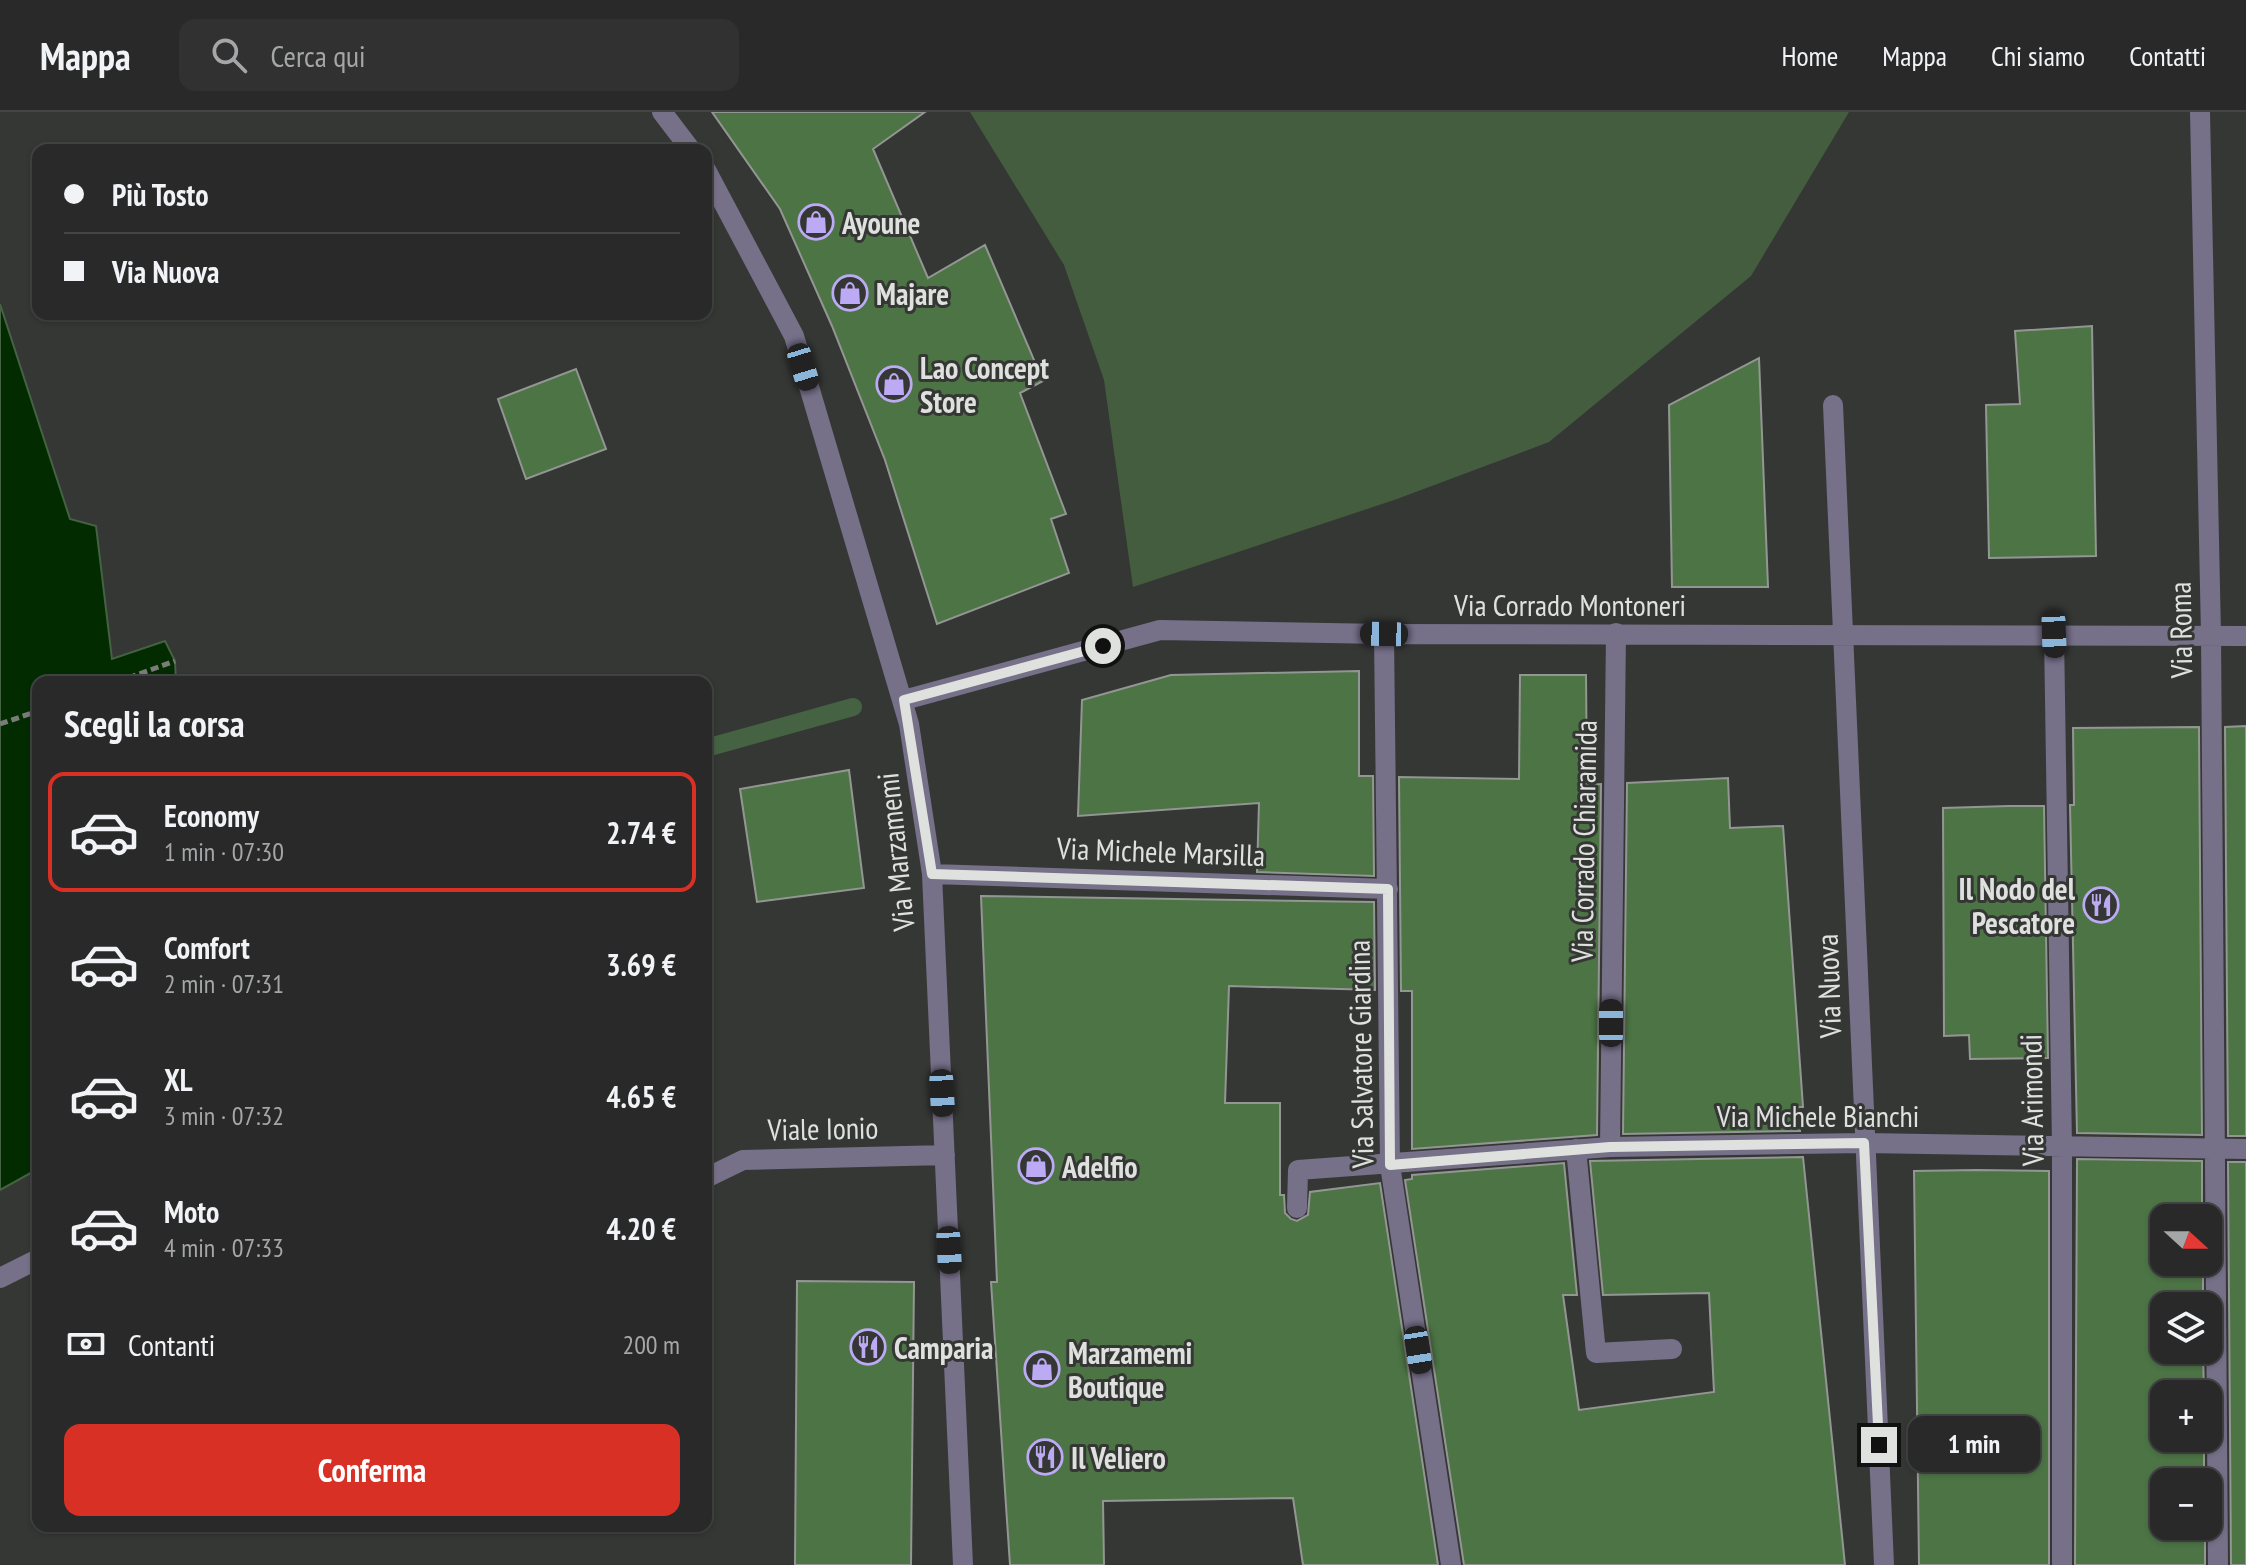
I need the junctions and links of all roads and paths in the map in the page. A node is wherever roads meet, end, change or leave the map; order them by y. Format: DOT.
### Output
graph roads {
  1 [pos="662,112"];
  2 [pos="2200,112"];
  3 [pos="686,144"];
  4 [pos="712,181"];
  5 [pos="1833,405"];
  6 [pos="1616,633"];
  7 [pos="1384,634"];
  8 [pos="2054,634"];
  9 [pos="1845,635"];
  10 [pos="2211,635"];
  11 [pos="2246,636"];
  12 [pos="175,661"];
  13 [pos="134,676"];
  14 [pos="904,700"];
  15 [pos="32,713"];
  16 [pos="0,724"];
  17 [pos="932,874"];
  18 [pos="1388,889"];
  19 [pos="1864,1143"];
  20 [pos="1610,1147"];
  21 [pos="2062,1147"];
  22 [pos="2215,1148"];
  23 [pos="1576,1149"];
  24 [pos="2246,1149"];
  25 [pos="945,1155"];
  26 [pos="1390,1165"];
  27 [pos="712,1175"];
  28 [pos="1297,1208"];
  29 [pos="32,1262"];
  30 [pos="0,1278"];
  31 [pos="1672,1349"];
  32 [pos="963,1565"];
  33 [pos="1451,1565"];
  34 [pos="1884,1565"];
  35 [pos="2062,1565"];
  36 [pos="2218,1565"];
  1 -- 3 [label="street"];
  2 -- 10 [label="street, Via Roma"];
  4 -- 14 [label="street, Via Marzamemi"];
  5 -- 9 [label="street, Via Nuova"];
  6 -- 7 [label="street, Via Corrado Montoneri"];
  6 -- 9 [label="street, Via Corrado Montoneri"];
  6 -- 20 [label="street, Via Corrado Chiaramida"];
  7 -- 14 [label="street, Via Corrado Montoneri"];
  7 -- 18 [label="street, Via Salvatore Giardina"];
  8 -- 9 [label="street, Via Corrado Montoneri"];
  8 -- 10 [label="street, Via Corrado Montoneri"];
  8 -- 21 [label="street, Via Arimondi"];
  9 -- 19 [label="street, Via Nuova"];
  10 -- 11 [label="street, Via Corrado Montoneri"];
  10 -- 22 [label="street, Via Roma"];
  12 -- 13 [label="path"];
  14 -- 17 [label="street, Via Marzamemi"];
  15 -- 16 [label="path"];
  17 -- 18 [label="street, Via Michele Marsilla"];
  17 -- 25 [label="street, Via Marzamemi"];
  18 -- 26 [label="street, Via Salvatore Giardina"];
  19 -- 20 [label="street, Via Michele Bianchi"];
  19 -- 21 [label="street, Via Michele Bianchi"];
  19 -- 34 [label="street, Via Nuova"];
  20 -- 23 [label="street, Via Michele Bianchi"];
  21 -- 22 [label="street, Via Michele Bianchi"];
  21 -- 35 [label="street, Via Arimondi"];
  22 -- 24 [label="street, Via Michele Bianchi"];
  22 -- 36 [label="street, Via Roma"];
  23 -- 26 [label="street, Via Michele Bianchi"];
  23 -- 31 [label="street"];
  25 -- 27 [label="street, Viale Ionio"];
  25 -- 32 [label="street, Via Marzamemi"];
  26 -- 28 [label="street, Via Michele Bianchi"];
  26 -- 33 [label="street, Via Salvatore Giardina"];
  29 -- 30 [label="street"];
}
